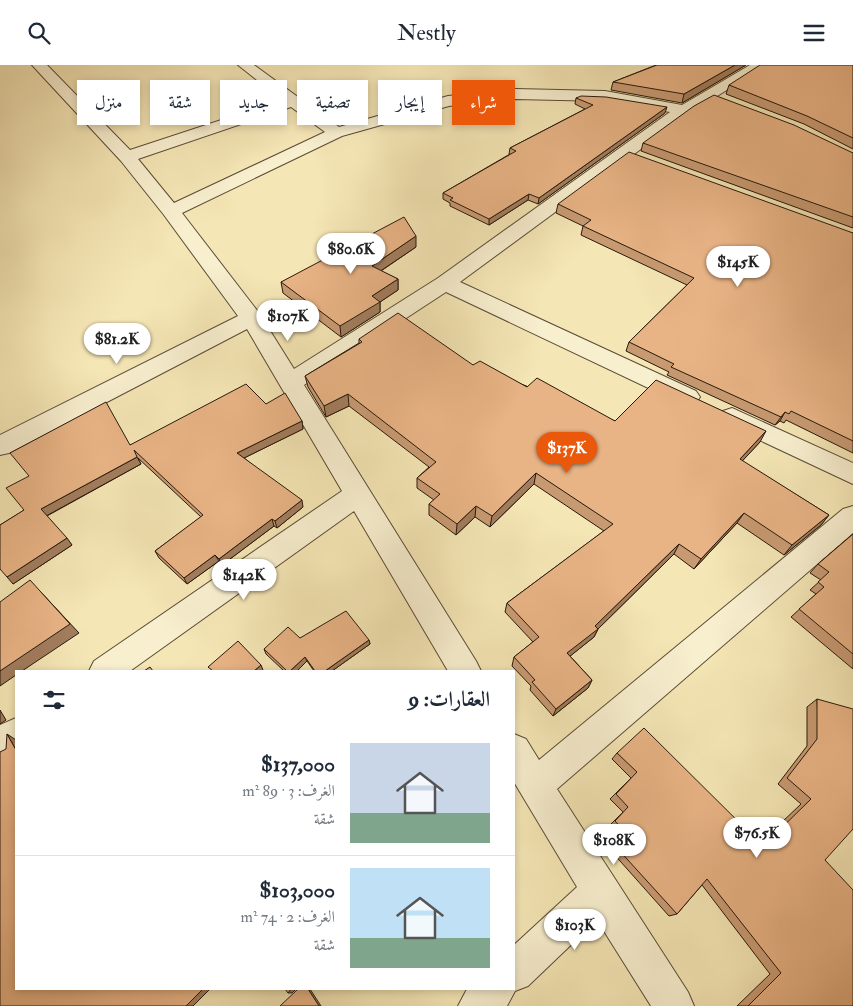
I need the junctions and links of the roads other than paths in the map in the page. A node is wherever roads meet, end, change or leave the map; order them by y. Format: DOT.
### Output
graph roads {
  1 [pos="245,65"];
  2 [pos="760,65"];
  3 [pos="47,67"];
  4 [pos="293,101"];
  5 [pos="684,110"];
  6 [pos="336,133"];
  7 [pos="625,153"];
  8 [pos="127,157"];
  9 [pos="644,161"];
  10 [pos="171,211"];
  11 [pos="445,283"];
  12 [pos="251,318"];
  13 [pos="291,382"];
  14 [pos="0,446"];
  15 [pos="853,474"];
  16 [pos="358,494"];
  17 [pos="853,517"];
  18 [pos="106,670"];
  19 [pos="464,670"];
  20 [pos="15,734"];
  21 [pos="0,745"];
  22 [pos="515,753"];
  23 [pos="535,786"];
  24 [pos="600,891"];
  25 [pos="515,971"];
  26 [pos="495,990"];
  27 [pos="478,1006"];
  28 [pos="674,1006"];
  1 -- 4 [label="street"];
  2 -- 5 [label="street"];
  3 -- 8 [label="street"];
  4 -- 6 [label="street"];
  4 -- 8 [label="street"];
  5 -- 6 [label="street"];
  5 -- 7 [label="street"];
  6 -- 10 [label="street"];
  7 -- 9 [label="street"];
  7 -- 11 [label="street"];
  8 -- 10 [label="street"];
  10 -- 12 [label="street"];
  11 -- 13 [label="street"];
  11 -- 15 [label="street"];
  12 -- 13 [label="street"];
  12 -- 14 [label="street"];
  13 -- 16 [label="street"];
  16 -- 18 [label="street"];
  16 -- 19 [label="street"];
  17 -- 23 [label="street"];
  20 -- 21 [label="street"];
  22 -- 23 [label="street"];
  23 -- 24 [label="street"];
  24 -- 25 [label="street"];
  24 -- 28 [label="street"];
  26 -- 27 [label="street"];
}
